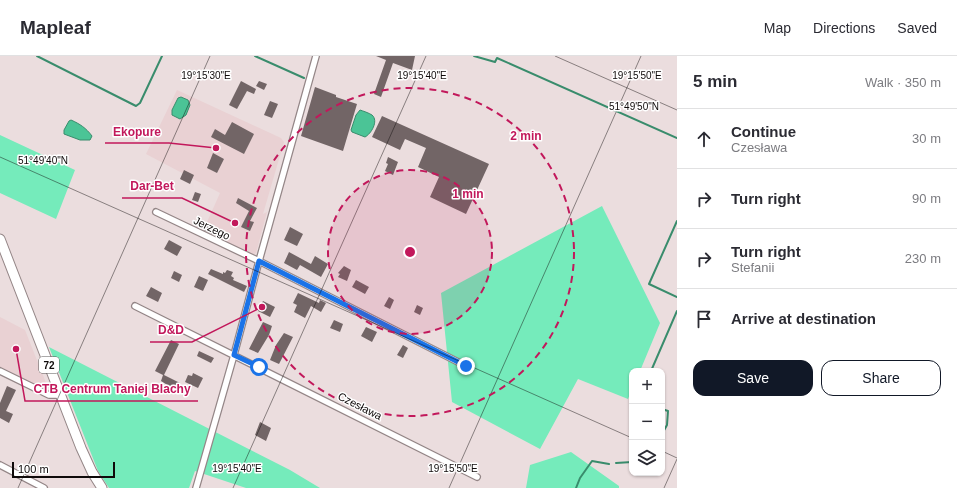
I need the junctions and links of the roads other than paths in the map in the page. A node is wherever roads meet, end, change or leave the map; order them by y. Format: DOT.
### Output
graph roads {
  1 [pos="316,56"];
  2 [pos="156,212"];
  3 [pos="0,239"];
  4 [pos="259,261"];
  5 [pos="135,306"];
  6 [pos="234,355"];
  7 [pos="466,366"];
  8 [pos="0,371"];
  9 [pos="60,395"];
  10 [pos="0,465"];
  11 [pos="477,477"];
  12 [pos="44,488"];
  13 [pos="102,488"];
  14 [pos="196,488"];
  1 -- 4 [label="street"];
  2 -- 4 [label="street, Jerzego"];
  3 -- 9 [label="main road, 72"];
  4 -- 6 [label="street"];
  4 -- 7 [label="street, Jerzego"];
  5 -- 6 [label="street, Czesława"];
  6 -- 11 [label="street, Czesława"];
  6 -- 14 [label="street"];
  8 -- 9 [label="street"];
  9 -- 13 [label="main road, 72"];
  10 -- 12 [label="street"];
}
